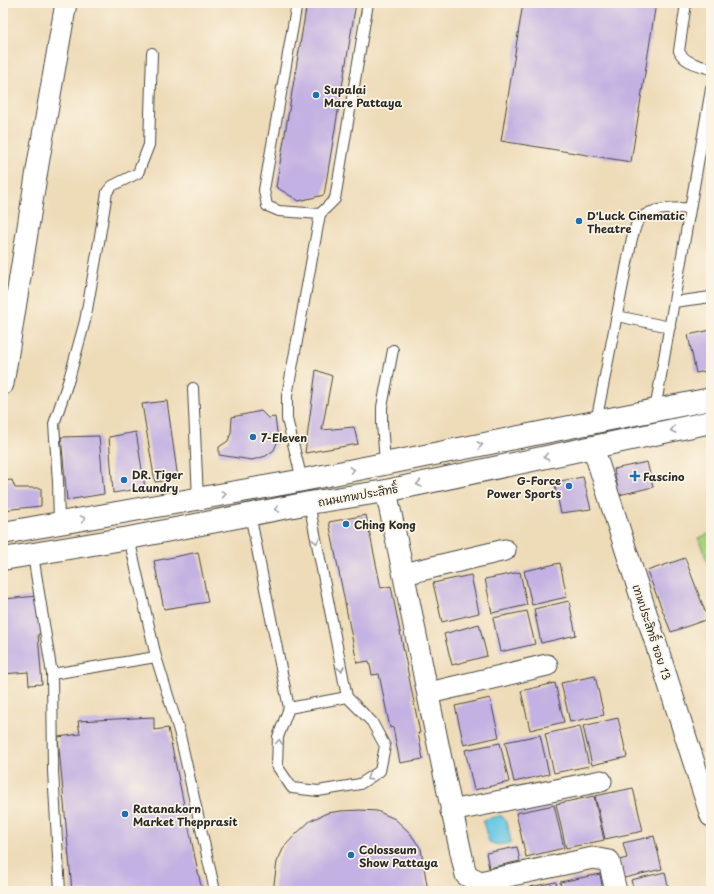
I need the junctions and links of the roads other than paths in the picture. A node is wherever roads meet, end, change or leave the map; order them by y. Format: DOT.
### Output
graph roads {
  1 [pos="66,3"];
  2 [pos="297,3"];
  3 [pos="368,3"];
  4 [pos="686,3"];
  5 [pos="152,53"];
  6 [pos="711,69"];
  7 [pos="711,89"];
  8 [pos="690,208"];
  9 [pos="320,214"];
  10 [pos="711,297"];
  11 [pos="674,302"];
  12 [pos="617,316"];
  13 [pos="670,327"];
  14 [pos="392,350"];
  15 [pos="3,384"];
  16 [pos="193,388"];
  17 [pos="711,399"];
  18 [pos="655,410"];
  19 [pos="596,422"];
  20 [pos="711,422"];
  21 [pos="592,447"];
  22 [pos="385,463"];
  23 [pos="302,480"];
  24 [pos="386,491"];
  25 [pos="198,499"];
  26 [pos="309,503"];
  27 [pos="250,514"];
  28 [pos="59,524"];
  29 [pos="3,534"];
  30 [pos="129,538"];
  31 [pos="505,550"];
  32 [pos="33,555"];
  33 [pos="3,560"];
  34 [pos="404,574"];
  35 [pos="156,657"];
  36 [pos="547,665"];
  37 [pos="52,674"];
  38 [pos="429,693"];
  39 [pos="347,697"];
  40 [pos="289,708"];
  41 [pos="601,781"];
  42 [pos="452,811"];
  43 [pos="711,816"];
  44 [pos="506,884"];
  45 [pos="60,891"];
  46 [pos="215,891"];
  47 [pos="616,891"];
  1 -- 15 [label="street"];
  2 -- 9 [label="lane"];
  3 -- 9 [label="lane"];
  4 -- 6 [label="lane"];
  5 -- 28 [label="lane"];
  7 -- 8 [label="lane"];
  8 -- 11 [label="lane"];
  8 -- 12 [label="lane"];
  9 -- 23 [label="lane"];
  10 -- 11 [label="lane"];
  11 -- 13 [label="lane"];
  12 -- 13 [label="lane"];
  12 -- 19 [label="lane"];
  13 -- 18 [label="lane"];
  14 -- 22 [label="lane"];
  16 -- 25 [label="lane"];
  17 -- 18 [label="main road"];
  18 -- 19 [label="main road"];
  22 -- 19 [label="main road, one-way"];
  20 -- 21 [label="main road, ถนนเทพประสิทธิ์, one-way"];
  21 -- 24 [label="main road, ถนนเทพประสิทธิ์, one-way"];
  21 -- 43 [label="street, เทพประสิทธิ์ ซอย 13"];
  23 -- 22 [label="main road, one-way"];
  25 -- 23 [label="main road, one-way"];
  24 -- 26 [label="main road, ถนนเทพประสิทธิ์"];
  24 -- 34 [label="street"];
  28 -- 25 [label="main road, one-way"];
  26 -- 27 [label="main road, ถนนเทพประสิทธิ์, one-way"];
  26 -- 39 [label="lane, one-way"];
  27 -- 30 [label="main road, ถนนเทพประสิทธิ์"];
  27 -- 40 [label="lane"];
  28 -- 29 [label="main road"];
  30 -- 32 [label="main road, ถนนเทพประสิทธิ์"];
  30 -- 35 [label="lane"];
  31 -- 34 [label="street"];
  32 -- 33 [label="main road, ถนนเทพประสิทธิ์"];
  32 -- 37 [label="lane"];
  34 -- 38 [label="street"];
  35 -- 37 [label="lane"];
  35 -- 46 [label="lane"];
  36 -- 38 [label="street"];
  37 -- 45 [label="lane"];
  38 -- 42 [label="street"];
  39 -- 40 [label="lane"];
  39 -- 40 [label="lane, one-way"];
  41 -- 42 [label="street"];
  42 -- 44 [label="street"];
  44 -- 47 [label="street"];
}
